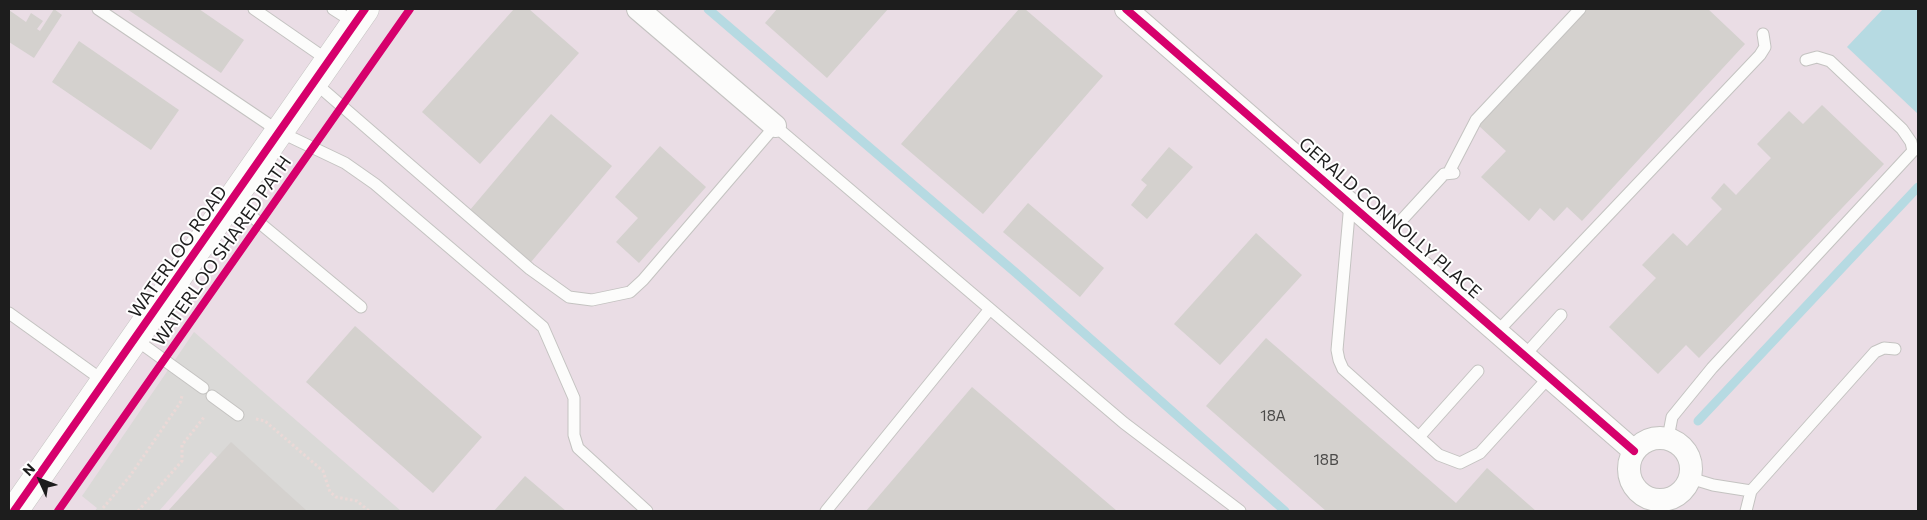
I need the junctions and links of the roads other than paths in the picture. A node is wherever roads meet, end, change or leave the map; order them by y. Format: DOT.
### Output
graph roads {
  1 [pos="98,9"];
  2 [pos="254,9"];
  3 [pos="638,9"];
  4 [pos="1126,9"];
  5 [pos="1580,9"];
  6 [pos="351,14"];
  7 [pos="1763,34"];
  8 [pos="1806,60"];
  9 [pos="322,72"];
  10 [pos="776,126"];
  11 [pos="280,132"];
  12 [pos="232,200"];
  13 [pos="1350,202"];
  14 [pos="1388,235"];
  15 [pos="360,307"];
  16 [pos="990,309"];
  17 [pos="9,313"];
  18 [pos="1561,316"];
  19 [pos="1498,331"];
  20 [pos="135,340"];
  21 [pos="1895,349"];
  22 [pos="1525,355"];
  23 [pos="1478,371"];
  24 [pos="1550,376"];
  25 [pos="105,382"];
  26 [pos="203,388"];
  27 [pos="212,396"];
  28 [pos="238,415"];
  29 [pos="1419,437"];
  30 [pos="1668,438"];
  31 [pos="1634,451"];
  32 [pos="1690,478"];
  33 [pos="1751,491"];
  34 [pos="14,511"];
  35 [pos="646,511"];
  36 [pos="826,511"];
  37 [pos="1240,511"];
  38 [pos="1746,511"];
  1 -- 11 [label="lane"];
  2 -- 9 [label="lane"];
  3 -- 10 [label="street"];
  4 -- 13 [label="street, GERALD CONNOLLY PLACE"];
  5 -- 14 [label="lane"];
  6 -- 9 [label="street, WATERLOO ROAD"];
  7 -- 19 [label="lane"];
  8 -- 30 [label="lane"];
  9 -- 10 [label="lane"];
  9 -- 11 [label="street, WATERLOO ROAD"];
  10 -- 16 [label="lane"];
  11 -- 12 [label="street, WATERLOO ROAD"];
  11 -- 35 [label="lane"];
  12 -- 15 [label="lane"];
  12 -- 20 [label="street, WATERLOO ROAD"];
  13 -- 14 [label="street, GERALD CONNOLLY PLACE"];
  13 -- 29 [label="lane"];
  14 -- 19 [label="street, GERALD CONNOLLY PLACE"];
  16 -- 36 [label="lane"];
  16 -- 37 [label="lane"];
  17 -- 25 [label="lane"];
  18 -- 22 [label="lane"];
  19 -- 22 [label="street, GERALD CONNOLLY PLACE"];
  20 -- 25 [label="street, WATERLOO ROAD"];
  20 -- 26 [label="lane"];
  21 -- 33 [label="lane"];
  22 -- 24 [label="street, GERALD CONNOLLY PLACE"];
  23 -- 29 [label="lane"];
  24 -- 29 [label="lane"];
  24 -- 31 [label="street, GERALD CONNOLLY PLACE"];
  25 -- 34 [label="street, WATERLOO ROAD"];
  27 -- 28 [label="lane"];
  30 -- 31 [label="street"];
  30 -- 32 [label="street"];
  31 -- 32 [label="street"];
  32 -- 33 [label="lane"];
  33 -- 38 [label="lane"];
}
